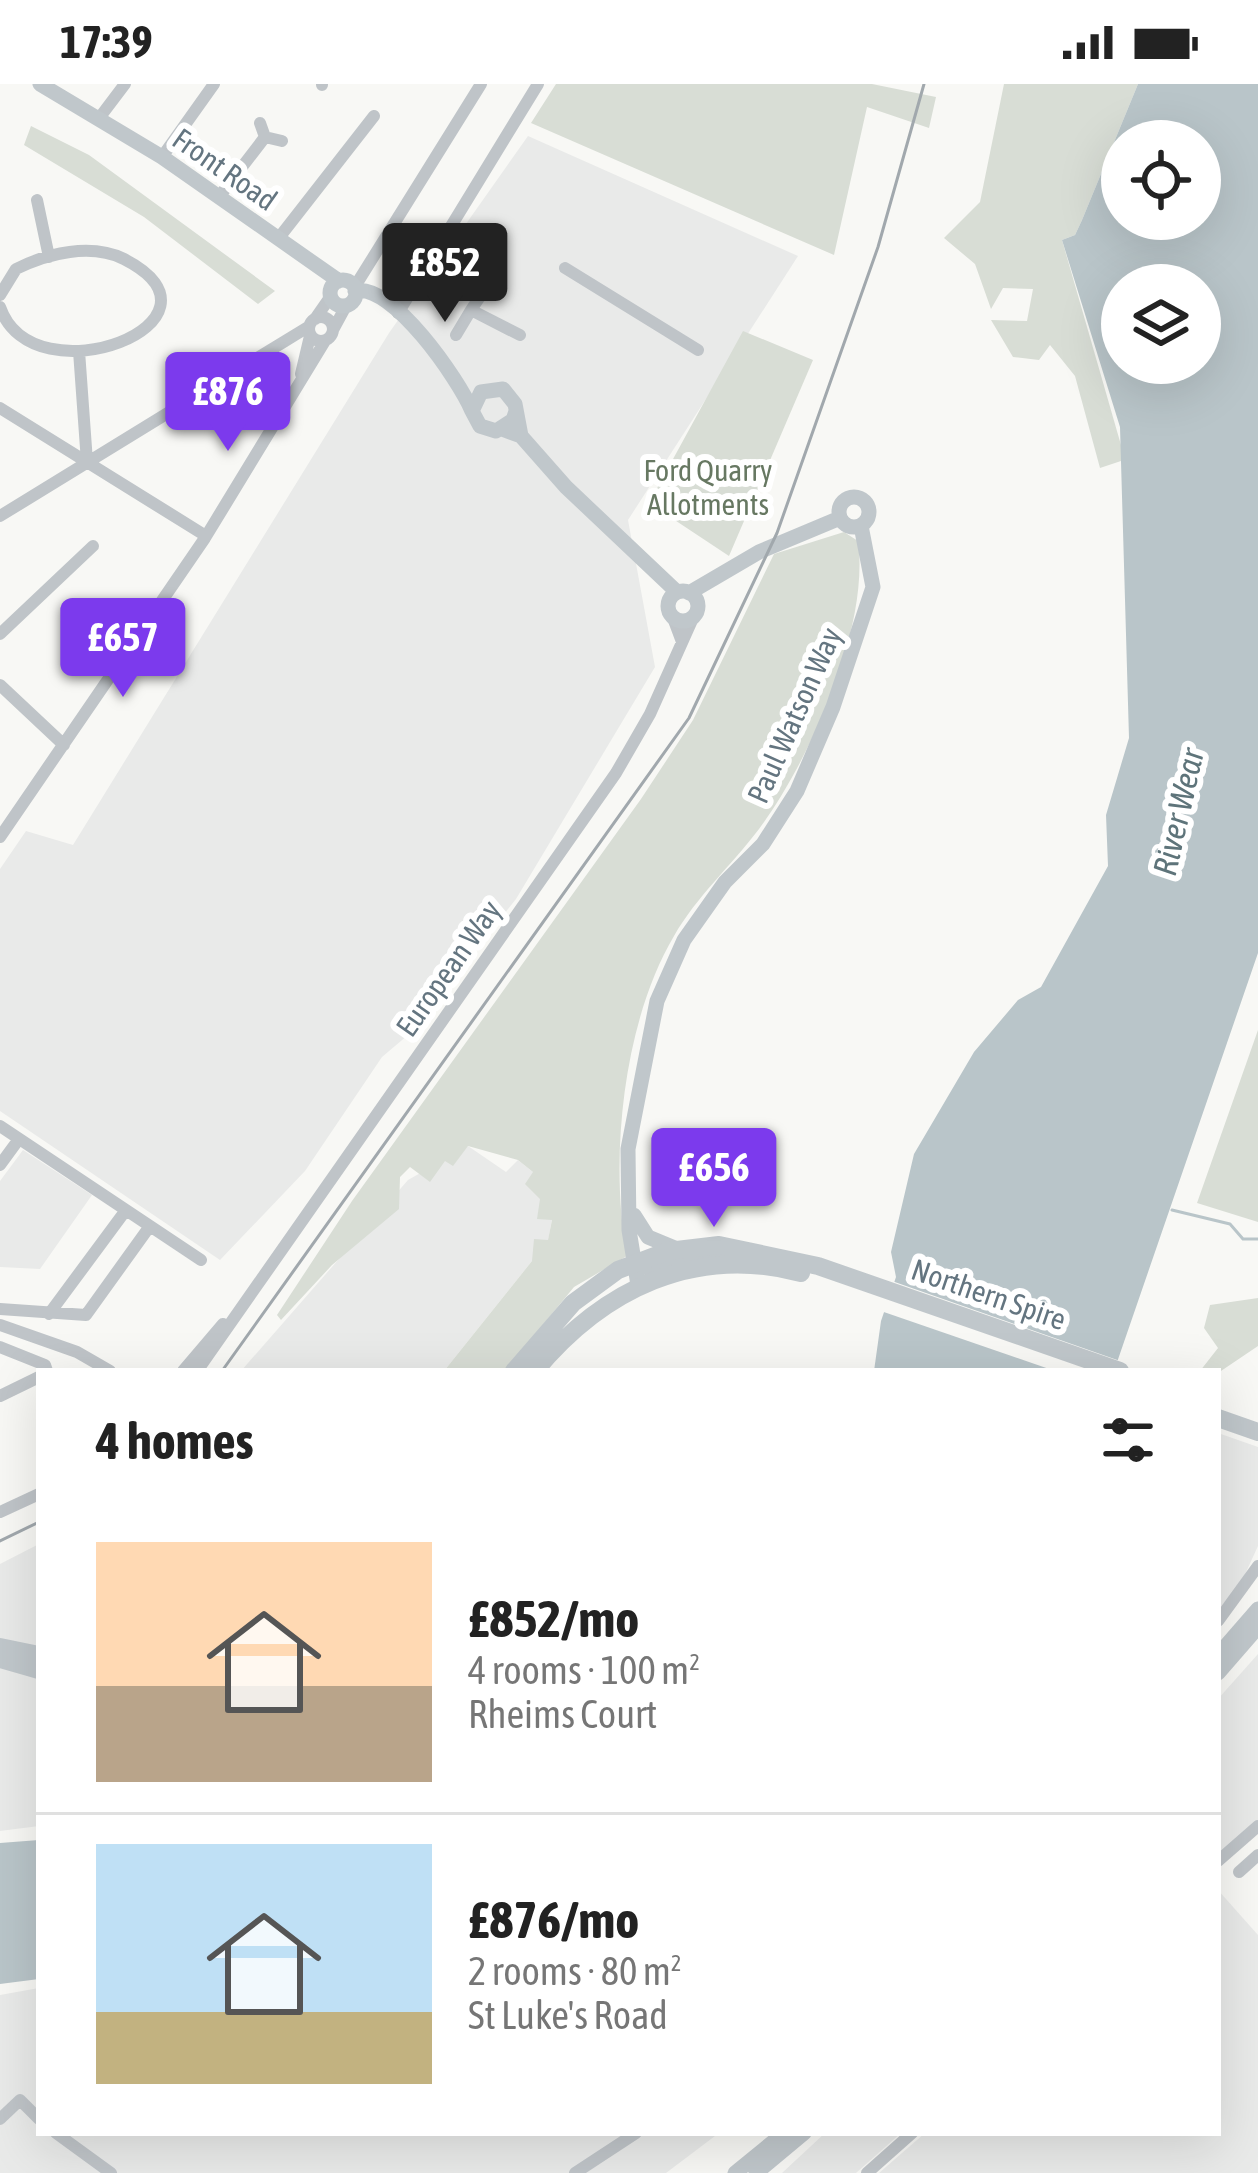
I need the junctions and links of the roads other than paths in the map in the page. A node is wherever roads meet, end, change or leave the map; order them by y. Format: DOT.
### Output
graph roads {
  1 [pos="40,84"];
  2 [pos="125,84"];
  3 [pos="214,84"];
  4 [pos="463,84"];
  5 [pos="538,84"];
  6 [pos="478,89"];
  7 [pos="374,116"];
  8 [pos="100,117"];
  9 [pos="281,141"];
  10 [pos="162,157"];
  11 [pos="219,197"];
  12 [pos="37,200"];
  13 [pos="278,239"];
  14 [pos="50,257"];
  15 [pos="500,267"];
  16 [pos="565,268"];
  17 [pos="344,292"];
  18 [pos="0,296"];
  19 [pos="0,307"];
  20 [pos="394,309"];
  21 [pos="471,310"];
  22 [pos="311,327"];
  23 [pos="455,335"];
  24 [pos="520,335"];
  25 [pos="329,336"];
  26 [pos="698,350"];
  27 [pos="79,351"];
  28 [pos="460,383"];
  29 [pos="485,389"];
  30 [pos="291,397"];
  31 [pos="0,408"];
  32 [pos="516,410"];
  33 [pos="472,411"];
  34 [pos="502,429"];
  35 [pos="521,436"];
  36 [pos="87,462"];
  37 [pos="0,516"];
  38 [pos="840,518"];
  39 [pos="861,526"];
  40 [pos="206,536"];
  41 [pos="93,547"];
  42 [pos="685,601"];
  43 [pos="673,618"];
  44 [pos="0,634"];
  45 [pos="682,643"];
  46 [pos="0,685"];
  47 [pos="64,745"];
  48 [pos="5,818"];
  49 [pos="0,837"];
  50 [pos="0,1126"];
  51 [pos="19,1139"];
  52 [pos="0,1165"];
  53 [pos="627,1176"];
  54 [pos="126,1210"];
  55 [pos="149,1226"];
  56 [pos="679,1250"];
  57 [pos="201,1260"];
  58 [pos="636,1262"];
  59 [pos="766,1266"];
  60 [pos="836,1278"];
  61 [pos="638,1285"];
  62 [pos="0,1310"];
  63 [pos="238,1311"];
  64 [pos="49,1314"];
  65 [pos="0,1325"];
  66 [pos="0,1347"];
  67 [pos="38,1368"];
  68 [pos="105,1368"];
  69 [pos="186,1368"];
  70 [pos="199,1368"];
  71 [pos="517,1368"];
  72 [pos="538,1368"];
  73 [pos="1075,1368"];
  74 [pos="1111,1368"];
  75 [pos="36,1376"];
  76 [pos="0,1396"];
  77 [pos="1221,1407"];
  78 [pos="1221,1419"];
  79 [pos="1258,1419"];
  80 [pos="1258,1432"];
  81 [pos="36,1495"];
  82 [pos="0,1511"];
  83 [pos="1258,1566"];
  84 [pos="1258,1609"];
  85 [pos="1221,1617"];
  86 [pos="1258,1627"];
  87 [pos="0,1647"];
  88 [pos="1221,1652"];
  89 [pos="36,1654"];
  90 [pos="0,1659"];
  91 [pos="36,1669"];
  92 [pos="1221,1670"];
  93 [pos="1258,1826"];
  94 [pos="1221,1858"];
  95 [pos="1256,1861"];
  96 [pos="1239,1872"];
  97 [pos="36,2116"];
  98 [pos="0,2119"];
  99 [pos="60,2136"];
  100 [pos="631,2136"];
  101 [pos="780,2136"];
  102 [pos="799,2136"];
  103 [pos="909,2136"];
  104 [pos="111,2173"];
  105 [pos="575,2173"];
  106 [pos="735,2173"];
  107 [pos="756,2173"];
  108 [pos="867,2173"];
  1 -- 8 [label="main road, Front Road"];
  2 -- 8 [label="street"];
  3 -- 10 [label="street"];
  4 -- 6 [label="street"];
  5 -- 20 [label="street"];
  6 -- 17 [label="street"];
  7 -- 13 [label="street"];
  8 -- 10 [label="main road, Front Road"];
  9 -- 11 [label="street"];
  10 -- 11 [label="main road, Front Road"];
  11 -- 13 [label="main road, Front Road"];
  12 -- 14 [label="street"];
  13 -- 17 [label="main road, Front Road"];
  14 -- 18 [label="street"];
  14 -- 27 [label="street"];
  15 -- 21 [label="street"];
  16 -- 26 [label="street"];
  17 -- 20 [label="main road"];
  17 -- 22 [label="street"];
  17 -- 25 [label="street"];
  19 -- 27 [label="street"];
  20 -- 28 [label="main road"];
  21 -- 23 [label="street"];
  21 -- 24 [label="street"];
  22 -- 25 [label="street"];
  22 -- 25 [label="street"];
  22 -- 30 [label="street"];
  22 -- 36 [label="street"];
  25 -- 30 [label="street"];
  27 -- 36 [label="street"];
  28 -- 29 [label="main road"];
  28 -- 33 [label="main road"];
  29 -- 32 [label="main road"];
  29 -- 33 [label="main road"];
  30 -- 40 [label="street"];
  31 -- 36 [label="street"];
  32 -- 34 [label="main road"];
  32 -- 35 [label="main road"];
  33 -- 34 [label="main road"];
  34 -- 35 [label="main road"];
  35 -- 42 [label="main road"];
  36 -- 37 [label="street"];
  36 -- 40 [label="street"];
  38 -- 39 [label="main road"];
  38 -- 39 [label="main road"];
  38 -- 42 [label="main road"];
  39 -- 53 [label="main road, Paul Watson Way"];
  40 -- 47 [label="street"];
  41 -- 44 [label="street"];
  42 -- 43 [label="main road"];
  42 -- 45 [label="street, European Way"];
  43 -- 45 [label="street"];
  45 -- 63 [label="street, European Way"];
  46 -- 47 [label="street"];
  47 -- 48 [label="street"];
  48 -- 49 [label="street"];
  50 -- 51 [label="street"];
  51 -- 52 [label="street"];
  51 -- 54 [label="street"];
  53 -- 56 [label="main road, Paul Watson Way"];
  53 -- 58 [label="main road, Paul Watson Way"];
  54 -- 55 [label="street"];
  54 -- 64 [label="street"];
  55 -- 57 [label="street"];
  55 -- 64 [label="street"];
  56 -- 58 [label="highway"];
  56 -- 60 [label="highway"];
  58 -- 59 [label="main road"];
  58 -- 61 [label="main road, Paul Watson Way"];
  58 -- 71 [label="highway"];
  59 -- 60 [label="highway"];
  59 -- 61 [label="highway"];
  60 -- 73 [label="highway, Northern Spire"];
  60 -- 74 [label="highway, Northern Spire"];
  61 -- 72 [label="highway"];
  62 -- 64 [label="street"];
  63 -- 69 [label="street, European Way"];
  63 -- 70 [label="street, European Way"];
  65 -- 68 [label="street"];
  66 -- 67 [label="street"];
  75 -- 76 [label="street"];
  77 -- 79 [label="highway"];
  78 -- 80 [label="highway"];
  81 -- 82 [label="street"];
  83 -- 85 [label="street"];
  84 -- 88 [label="main road"];
  86 -- 92 [label="main road"];
  87 -- 89 [label="highway"];
  90 -- 91 [label="highway"];
  93 -- 94 [label="street"];
  95 -- 96 [label="street"];
  97 -- 98 [label="street"];
  99 -- 104 [label="street"];
  100 -- 105 [label="street"];
  101 -- 106 [label="main road"];
  102 -- 107 [label="main road"];
  103 -- 108 [label="street"];
}
